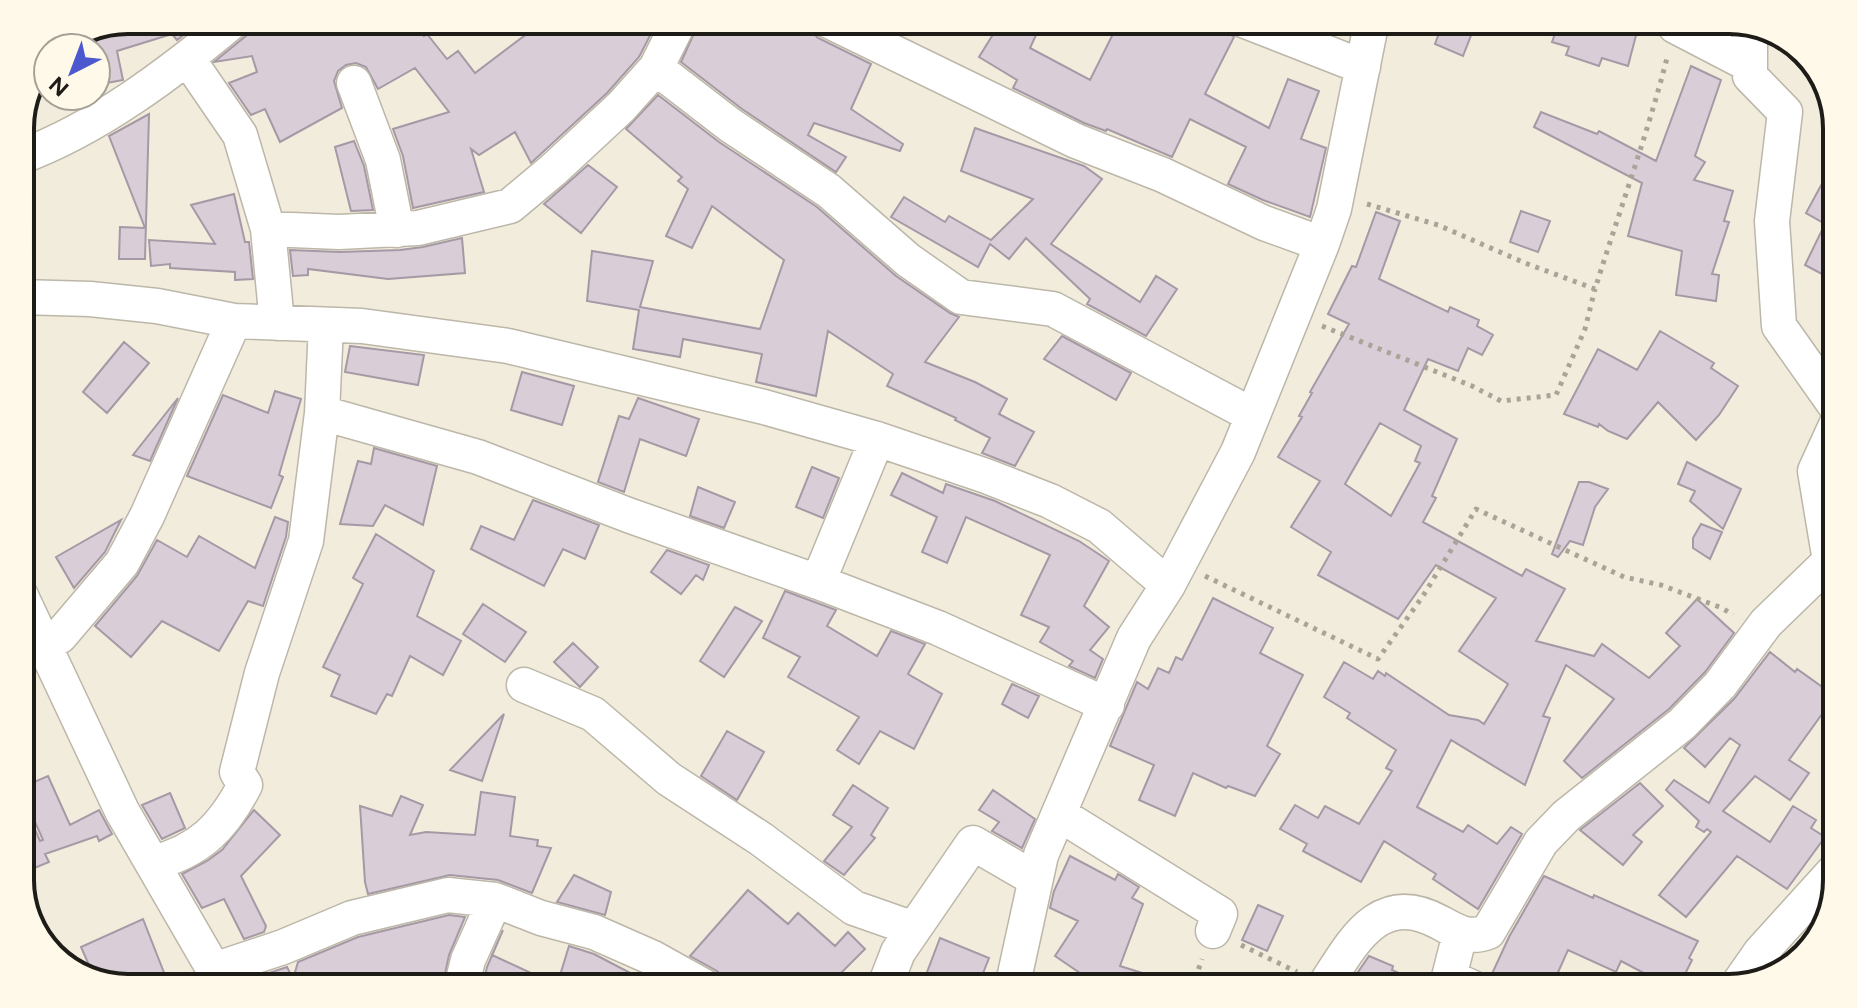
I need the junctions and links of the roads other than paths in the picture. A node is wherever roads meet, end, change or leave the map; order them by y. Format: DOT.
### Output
graph roads {
  1 [pos="217,34"];
  2 [pos="673,34"];
  3 [pos="856,34"];
  4 [pos="1279,34"];
  5 [pos="1369,34"];
  6 [pos="1693,34"];
  7 [pos="1750,36"];
  8 [pos="188,59"];
  9 [pos="1750,65"];
  10 [pos="1363,67"];
  11 [pos="656,68"];
  12 [pos="354,83"];
  13 [pos="34,151"];
  14 [pos="268,229"];
  15 [pos="397,230"];
  16 [pos="1322,244"];
  17 [pos="34,298"];
  18 [pos="234,321"];
  19 [pos="277,323"];
  20 [pos="326,325"];
  21 [pos="1823,388"];
  22 [pos="322,413"];
  23 [pos="1252,415"];
  24 [pos="877,439"];
  25 [pos="1823,454"];
  26 [pos="1823,516"];
  27 [pos="1173,574"];
  28 [pos="1823,581"];
  29 [pos="818,582"];
  30 [pos="34,651"];
  31 [pos="34,656"];
  32 [pos="524,685"];
  33 [pos="1107,705"];
  34 [pos="1059,814"];
  35 [pos="153,863"];
  36 [pos="1035,879"];
  37 [pos="1823,884"];
  38 [pos="495,900"];
  39 [pos="914,929"];
  40 [pos="1213,931"];
  41 [pos="1460,934"];
  42 [pos="1747,972"];
  43 [pos="213,974"];
  44 [pos="226,974"];
  45 [pos="464,974"];
  46 [pos="682,974"];
  47 [pos="889,974"];
  48 [pos="1015,974"];
  49 [pos="1332,974"];
  50 [pos="1450,974"];
  1 -- 8 [label="street"];
  2 -- 11 [label="street"];
  3 -- 16 [label="street"];
  4 -- 10 [label="street"];
  5 -- 10 [label="street"];
  6 -- 9 [label="street"];
  7 -- 9 [label="street"];
  8 -- 13 [label="street"];
  8 -- 14 [label="street"];
  9 -- 21 [label="street"];
  10 -- 16 [label="street"];
  11 -- 15 [label="street"];
  11 -- 23 [label="street"];
  12 -- 15 [label="street"];
  14 -- 15 [label="street"];
  14 -- 19 [label="street"];
  16 -- 23 [label="street"];
  17 -- 18 [label="street"];
  18 -- 19 [label="street"];
  18 -- 30 [label="street"];
  19 -- 20 [label="street"];
  20 -- 22 [label="street"];
  20 -- 24 [label="street"];
  22 -- 29 [label="street"];
  22 -- 35 [label="street"];
  23 -- 27 [label="street"];
  24 -- 27 [label="street"];
  24 -- 29 [label="street"];
  25 -- 26 [label="street"];
  27 -- 33 [label="street"];
  28 -- 41 [label="street"];
  29 -- 33 [label="street"];
  31 -- 35 [label="street"];
  32 -- 39 [label="street"];
  33 -- 34 [label="street"];
  34 -- 36 [label="street"];
  34 -- 40 [label="street"];
  35 -- 43 [label="street"];
  36 -- 39 [label="street"];
  36 -- 48 [label="street"];
  37 -- 42 [label="street"];
  38 -- 44 [label="street"];
  38 -- 45 [label="street"];
  38 -- 46 [label="street"];
  39 -- 47 [label="street"];
  41 -- 49 [label="street"];
  41 -- 50 [label="street"];
}
